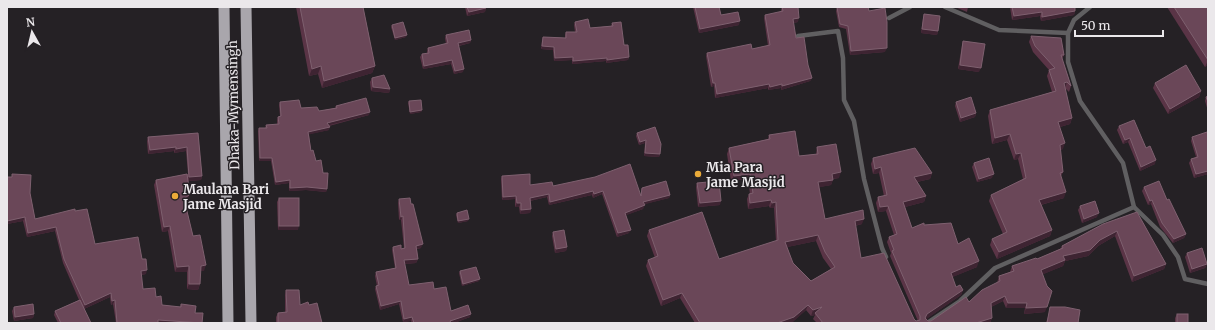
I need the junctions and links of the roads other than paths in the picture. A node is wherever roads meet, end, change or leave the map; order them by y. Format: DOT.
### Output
graph roads {
  1 [pos="224,7"];
  2 [pos="246,7"];
  3 [pos="910,7"];
  4 [pos="945,7"];
  5 [pos="1090,7"];
  6 [pos="889,18"];
  7 [pos="1068,33"];
  8 [pos="798,36"];
  9 [pos="1134,207"];
  10 [pos="888,262"];
  11 [pos="1208,284"];
  12 [pos="228,323"];
  13 [pos="251,323"];
  14 [pos="927,323"];
  1 -- 12 [label="highway, Dhaka-Mymensingh"];
  2 -- 13 [label="highway, Dhaka-Mymensingh"];
  3 -- 6 [label="lane"];
  4 -- 7 [label="lane"];
  5 -- 7 [label="lane"];
  7 -- 9 [label="lane"];
  8 -- 10 [label="lane"];
  9 -- 11 [label="lane"];
  9 -- 14 [label="lane"];
}
